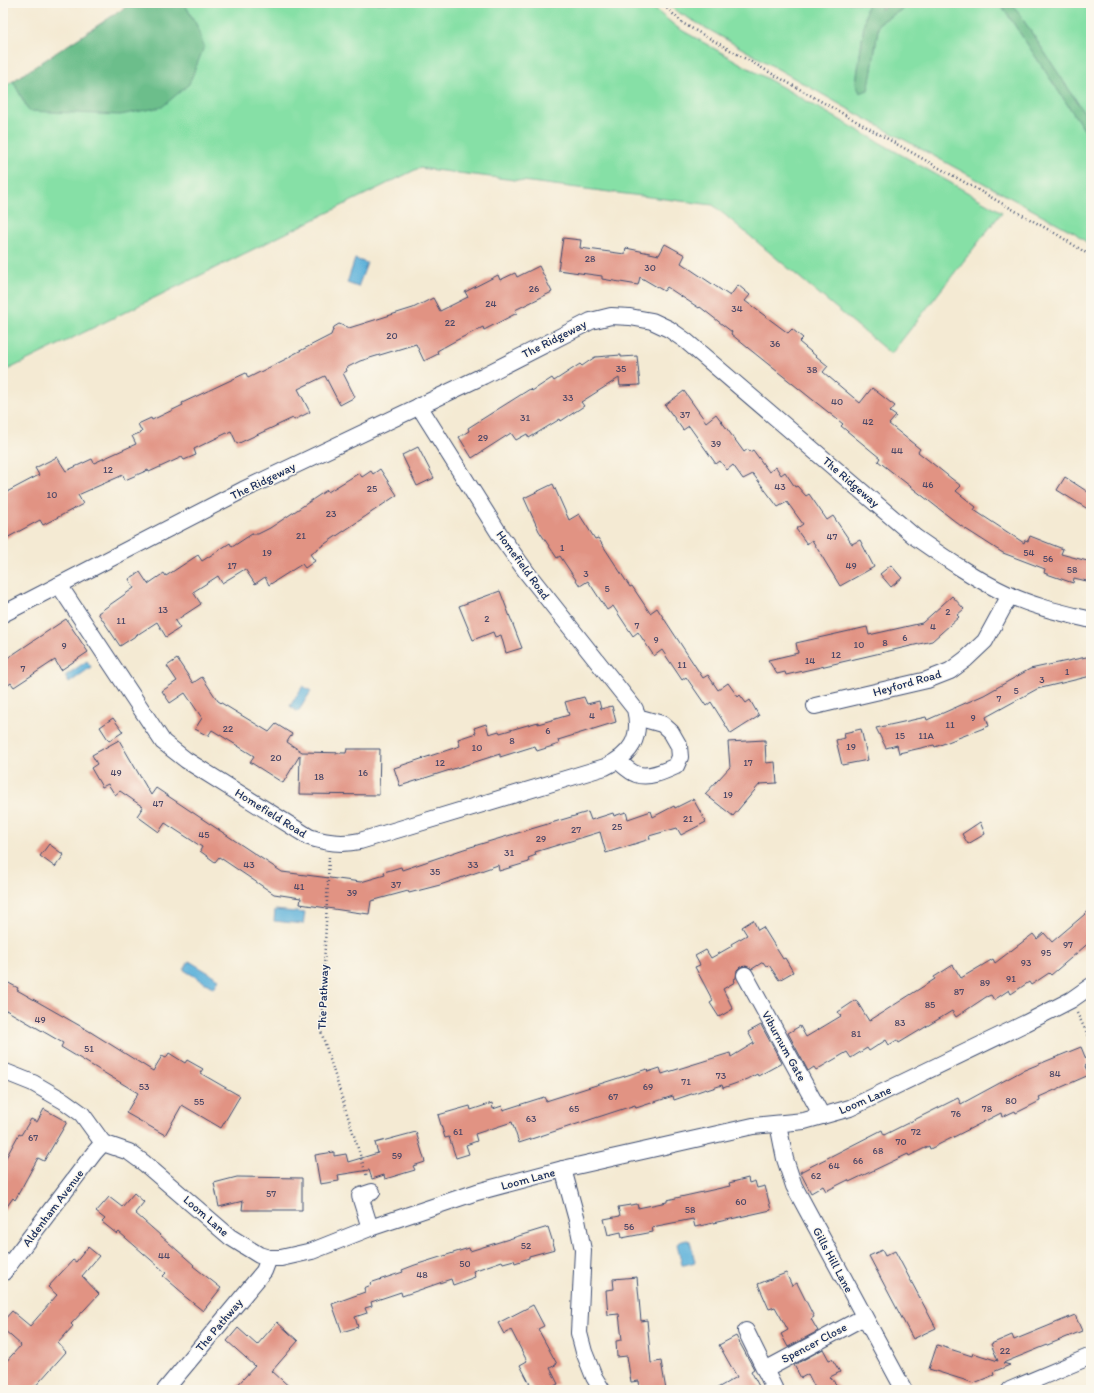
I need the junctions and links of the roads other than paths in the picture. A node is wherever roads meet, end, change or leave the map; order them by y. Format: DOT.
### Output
graph roads {
  1 [pos="419,406"];
  2 [pos="59,585"];
  3 [pos="1010,595"];
  4 [pos="3,614"];
  5 [pos="1091,620"];
  6 [pos="815,706"];
  7 [pos="637,717"];
  8 [pos="618,761"];
  9 [pos="745,975"];
  10 [pos="1091,986"];
  11 [pos="3,1070"];
  12 [pos="822,1116"];
  13 [pos="778,1124"];
  14 [pos="103,1143"];
  15 [pos="563,1169"];
  16 [pos="372,1192"];
  17 [pos="370,1228"];
  18 [pos="269,1258"];
  19 [pos="3,1273"];
  20 [pos="864,1317"];
  21 [pos="746,1331"];
  22 [pos="1091,1356"];
  23 [pos="765,1370"];
  24 [pos="164,1390"];
  25 [pos="602,1390"];
  26 [pos="775,1390"];
  27 [pos="904,1390"];
  28 [pos="1010,1390"];
  1 -- 2 [label="street, The Ridgeway"];
  1 -- 3 [label="street, The Ridgeway"];
  1 -- 7 [label="street, Homefield Road"];
  2 -- 4 [label="street, The Ridgeway"];
  2 -- 8 [label="street, Homefield Road"];
  3 -- 5 [label="street, The Ridgeway"];
  3 -- 6 [label="street, Heyford Road"];
  7 -- 8 [label="street, Homefield Road"];
  7 -- 8 [label="street"];
  9 -- 12 [label="street, Viburnum Gate"];
  10 -- 12 [label="street, Loom Lane"];
  11 -- 14 [label="street"];
  12 -- 13 [label="street, Loom Lane"];
  13 -- 15 [label="street, Loom Lane"];
  13 -- 20 [label="street, Gills Hill Lane"];
  14 -- 18 [label="street, Loom Lane"];
  14 -- 19 [label="street, Aldenham Avenue"];
  15 -- 17 [label="street, Loom Lane"];
  15 -- 25 [label="street"];
  16 -- 17 [label="street"];
  17 -- 18 [label="street, Loom Lane"];
  18 -- 24 [label="street, The Pathway"];
  20 -- 23 [label="street, Spencer Close"];
  20 -- 27 [label="street, Gills Hill Lane"];
  21 -- 23 [label="street"];
  22 -- 28 [label="street"];
  23 -- 26 [label="street"];
}
